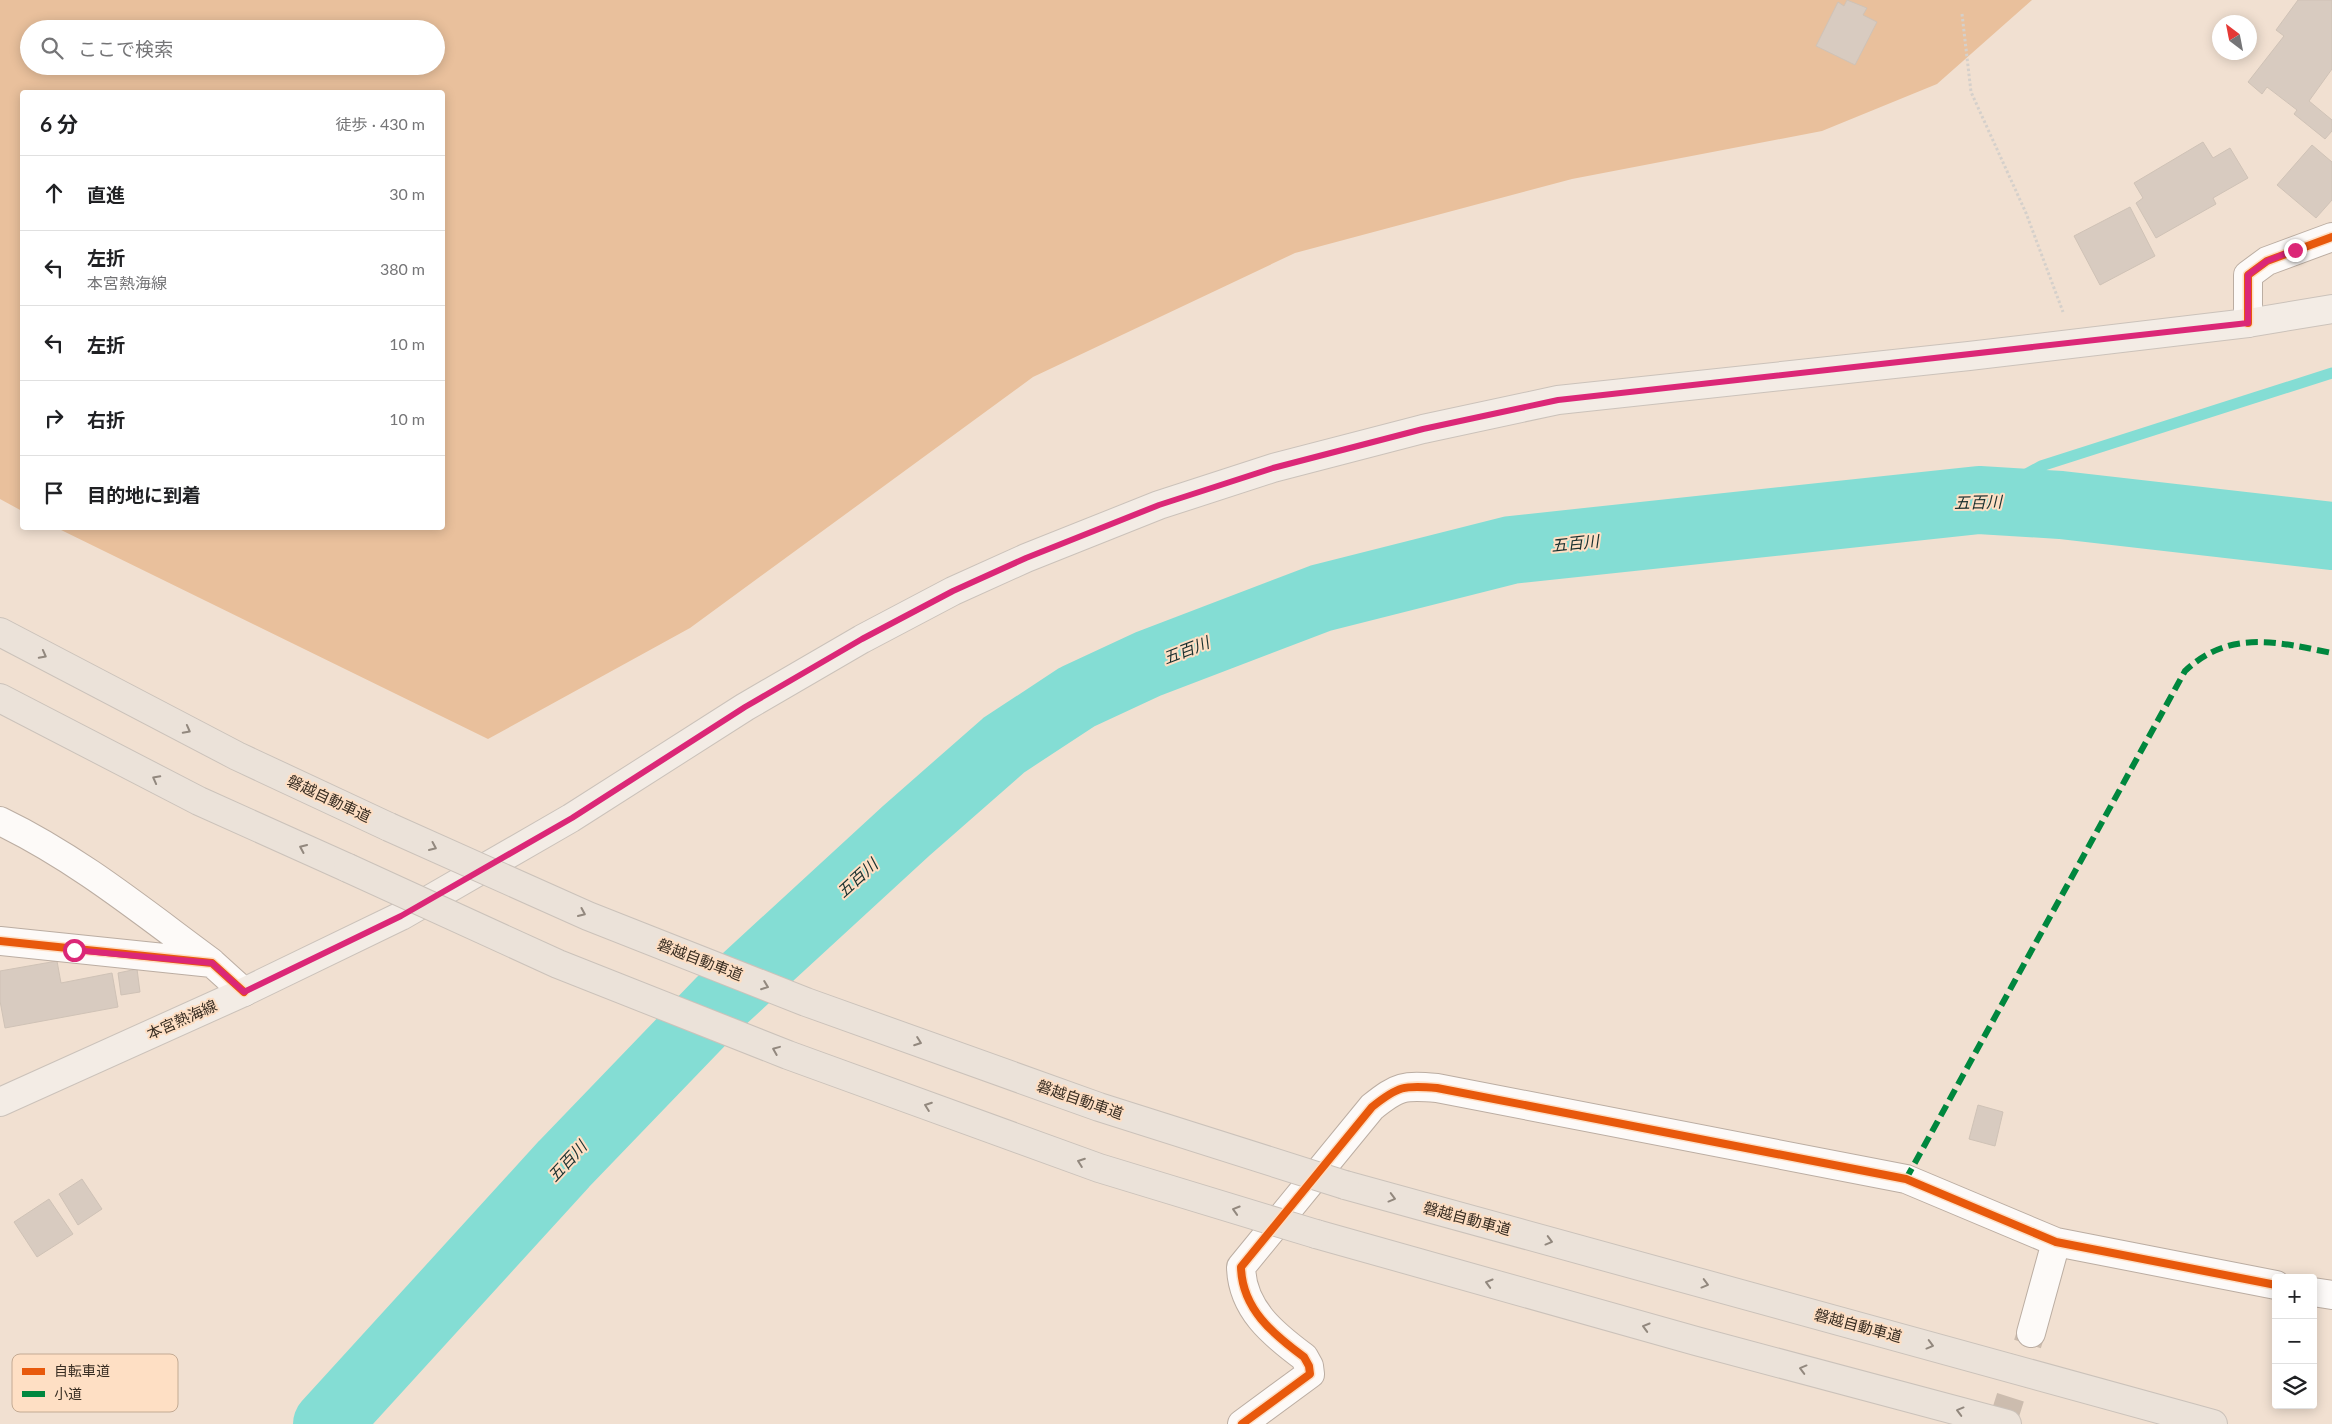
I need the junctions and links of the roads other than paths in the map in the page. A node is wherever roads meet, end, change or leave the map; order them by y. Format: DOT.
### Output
graph roads {
  1 [pos="2332,237"];
  2 [pos="2332,309"];
  3 [pos="2248,323"];
  4 [pos="0,632"];
  5 [pos="0,698"];
  6 [pos="0,822"];
  7 [pos="0,940"];
  8 [pos="212,963"];
  9 [pos="244,992"];
  10 [pos="0,1102"];
  11 [pos="2056,1242"];
  12 [pos="2272,1284"];
  13 [pos="2317,1293"];
  14 [pos="2332,1296"];
  15 [pos="2031,1333"];
  16 [pos="1242,1424"];
  17 [pos="2007,1424"];
  18 [pos="2213,1424"];
  1 -- 3 [label="street"];
  2 -- 3 [label="main road, 本宮熱海線"];
  3 -- 9 [label="main road, 本宮熱海線"];
  4 -- 18 [label="highway, 磐越自動車道, one-way, bridge"];
  17 -- 5 [label="highway, one-way, bridge"];
  6 -- 8 [label="street"];
  7 -- 8 [label="street"];
  8 -- 9 [label="street"];
  9 -- 10 [label="main road, 本宮熱海線"];
  11 -- 12 [label="street"];
  11 -- 15 [label="street"];
  11 -- 16 [label="street"];
  13 -- 14 [label="street"];
}
